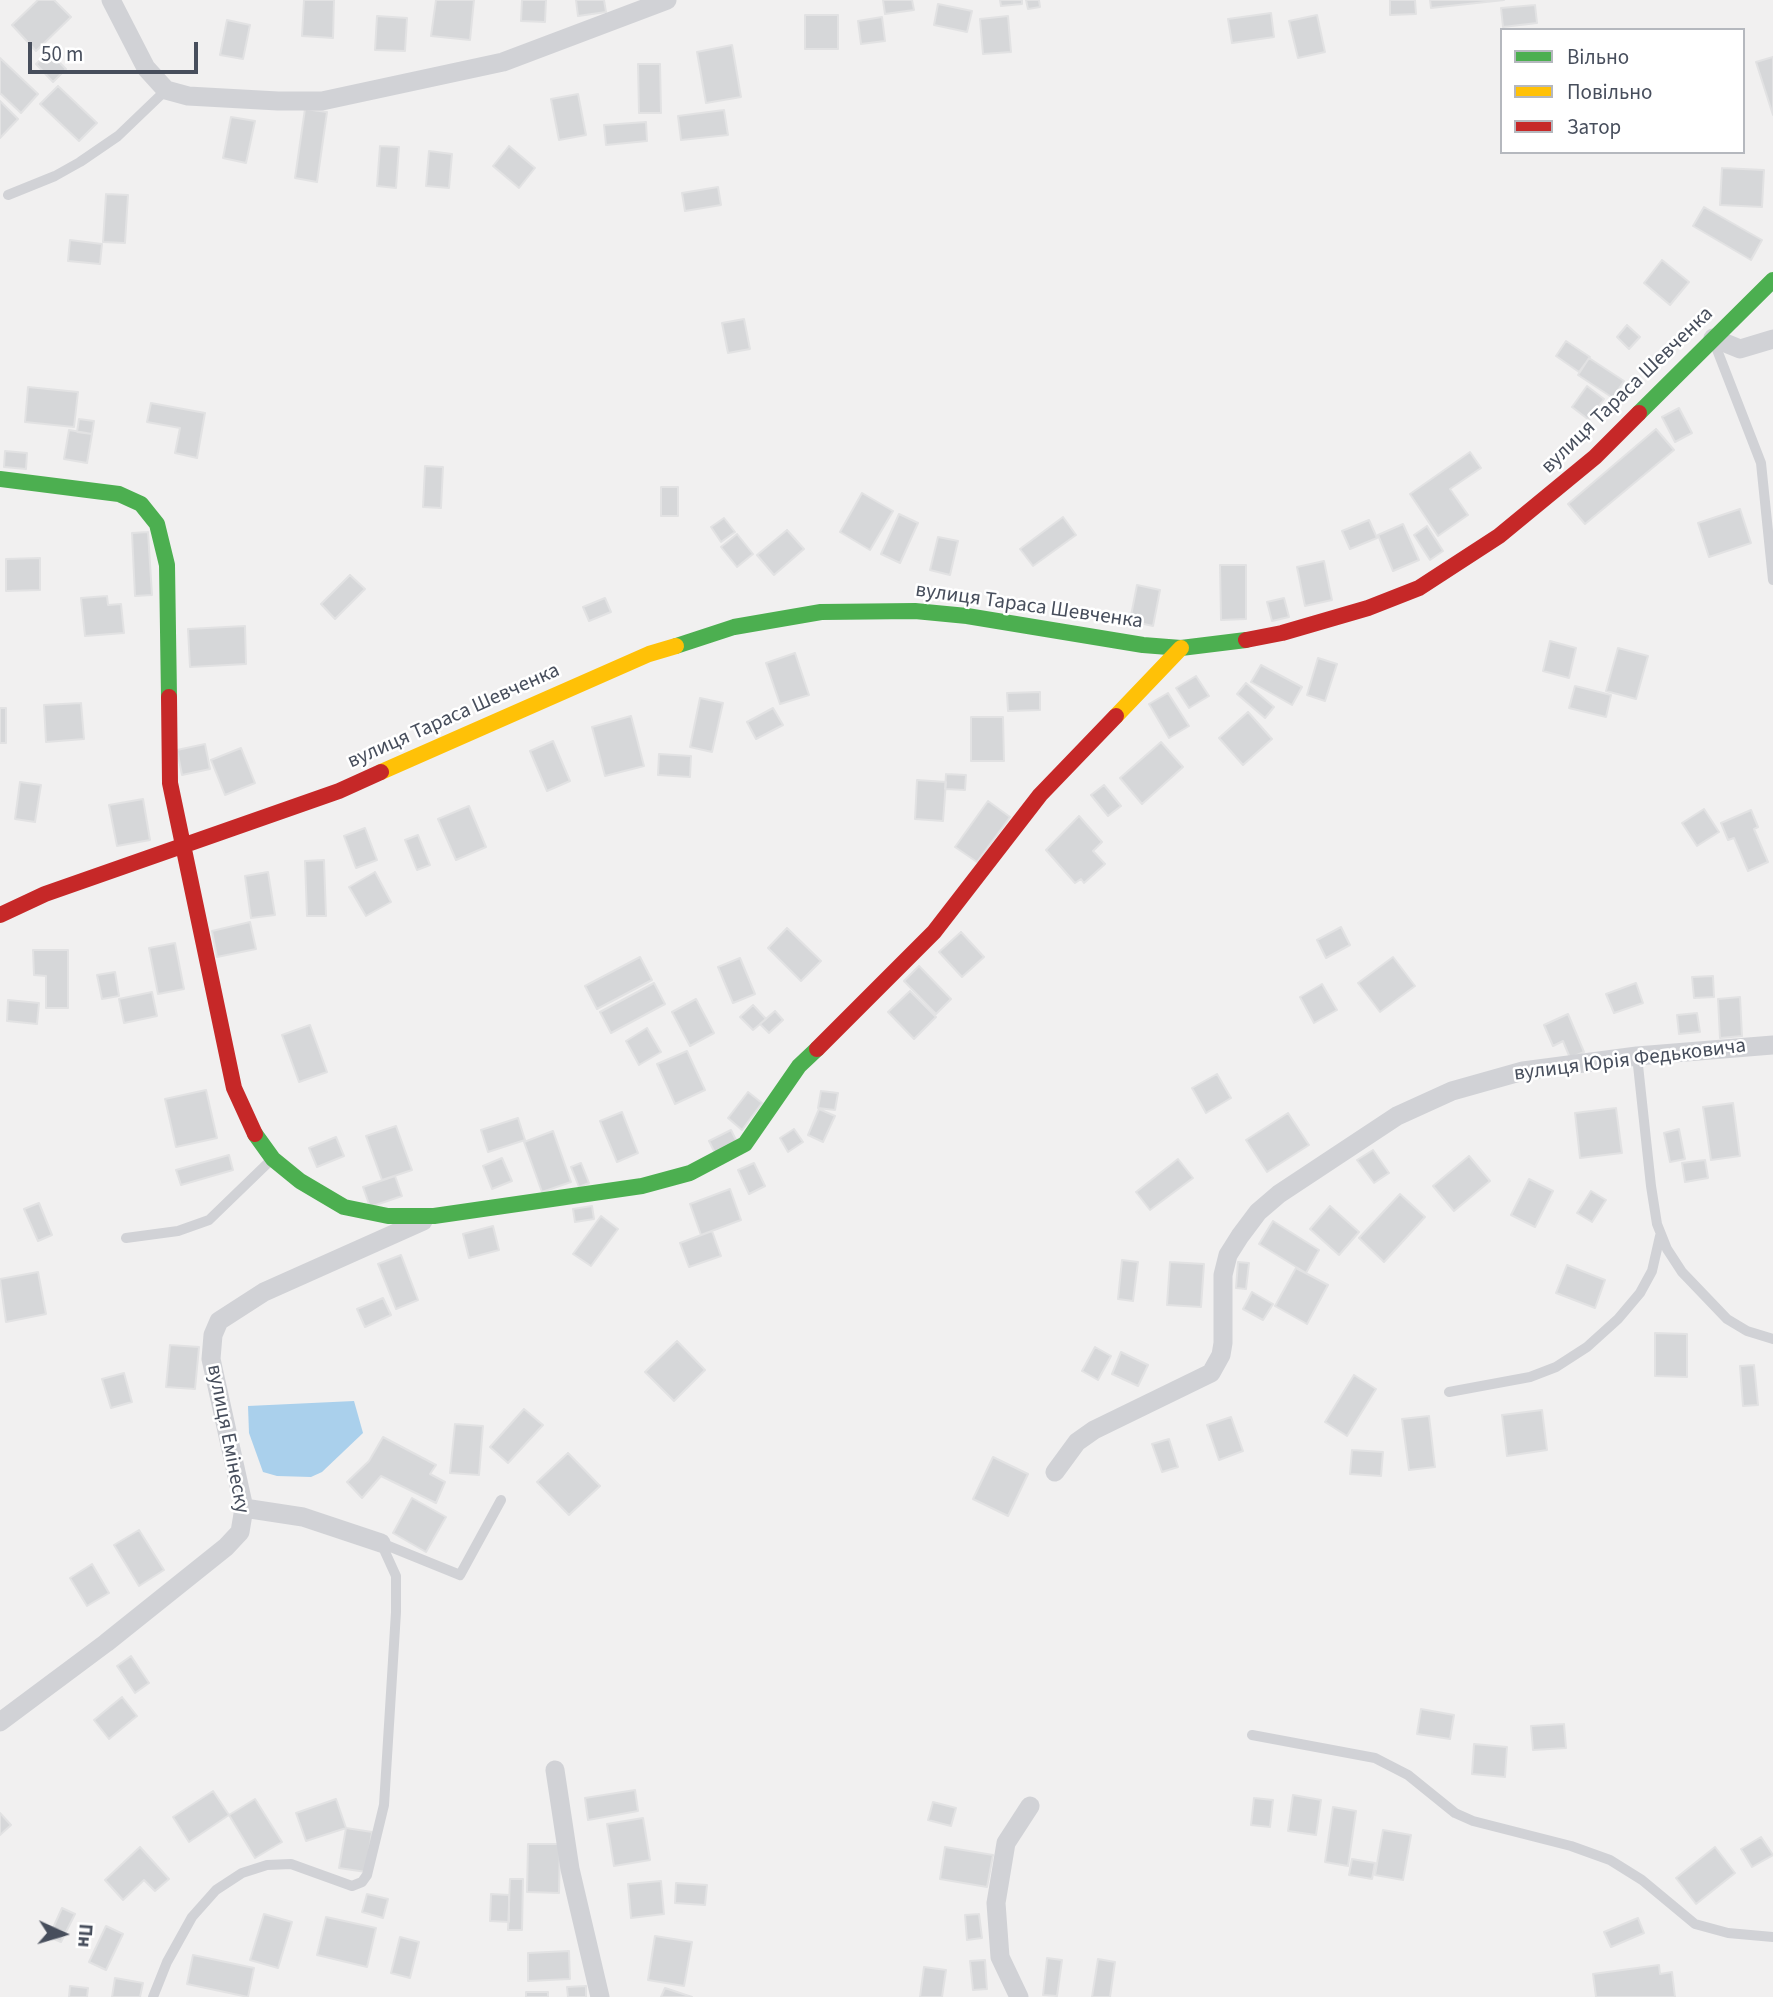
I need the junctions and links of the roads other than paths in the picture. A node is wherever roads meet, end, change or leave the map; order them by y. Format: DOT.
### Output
graph roads {
  1 [pos="111,0"];
  2 [pos="667,0"];
  3 [pos="166,90"];
  4 [pos="8,195"];
  5 [pos="1773,281"];
  6 [pos="1713,338"];
  7 [pos="1773,339"];
  8 [pos="0,479"];
  9 [pos="1773,580"];
  10 [pos="1181,648"];
  11 [pos="183,846"];
  12 [pos="0,915"];
  13 [pos="1773,1045"];
  14 [pos="1637,1056"];
  15 [pos="273,1159"];
  16 [pos="434,1216"];
  17 [pos="1660,1236"];
  18 [pos="126,1238"];
  19 [pos="1773,1339"];
  20 [pos="1449,1392"];
  21 [pos="1055,1472"];
  22 [pos="501,1500"];
  23 [pos="244,1508"];
  24 [pos="381,1543"];
  25 [pos="0,1723"];
  26 [pos="1252,1735"];
  27 [pos="555,1770"];
  28 [pos="1030,1806"];
  29 [pos="1773,1937"];
  30 [pos="153,1997"];
  31 [pos="600,1997"];
  32 [pos="1019,1997"];
  1 -- 3 [label="street"];
  2 -- 3 [label="street"];
  3 -- 4 [label="lane"];
  5 -- 6 [label="street, вулиця Тараса Шевченка"];
  6 -- 7 [label="street"];
  6 -- 9 [label="lane"];
  6 -- 10 [label="street, вулиця Тараса Шевченка"];
  8 -- 11 [label="street"];
  10 -- 11 [label="street, вулиця Тараса Шевченка"];
  10 -- 16 [label="street"];
  11 -- 12 [label="street, вулиця Тараса Шевченка"];
  11 -- 15 [label="street"];
  13 -- 14 [label="street, вулиця Юрія Федьковича"];
  14 -- 17 [label="lane"];
  14 -- 21 [label="street, вулиця Юрія Федьковича"];
  15 -- 16 [label="street"];
  15 -- 18 [label="lane"];
  16 -- 23 [label="street, вулиця Емінеску"];
  17 -- 19 [label="lane"];
  17 -- 20 [label="lane"];
  22 -- 24 [label="lane"];
  23 -- 24 [label="street"];
  23 -- 25 [label="street, вулиця Емінеску"];
  24 -- 30 [label="lane"];
  26 -- 29 [label="lane"];
  27 -- 31 [label="street"];
  28 -- 32 [label="street"];
}
